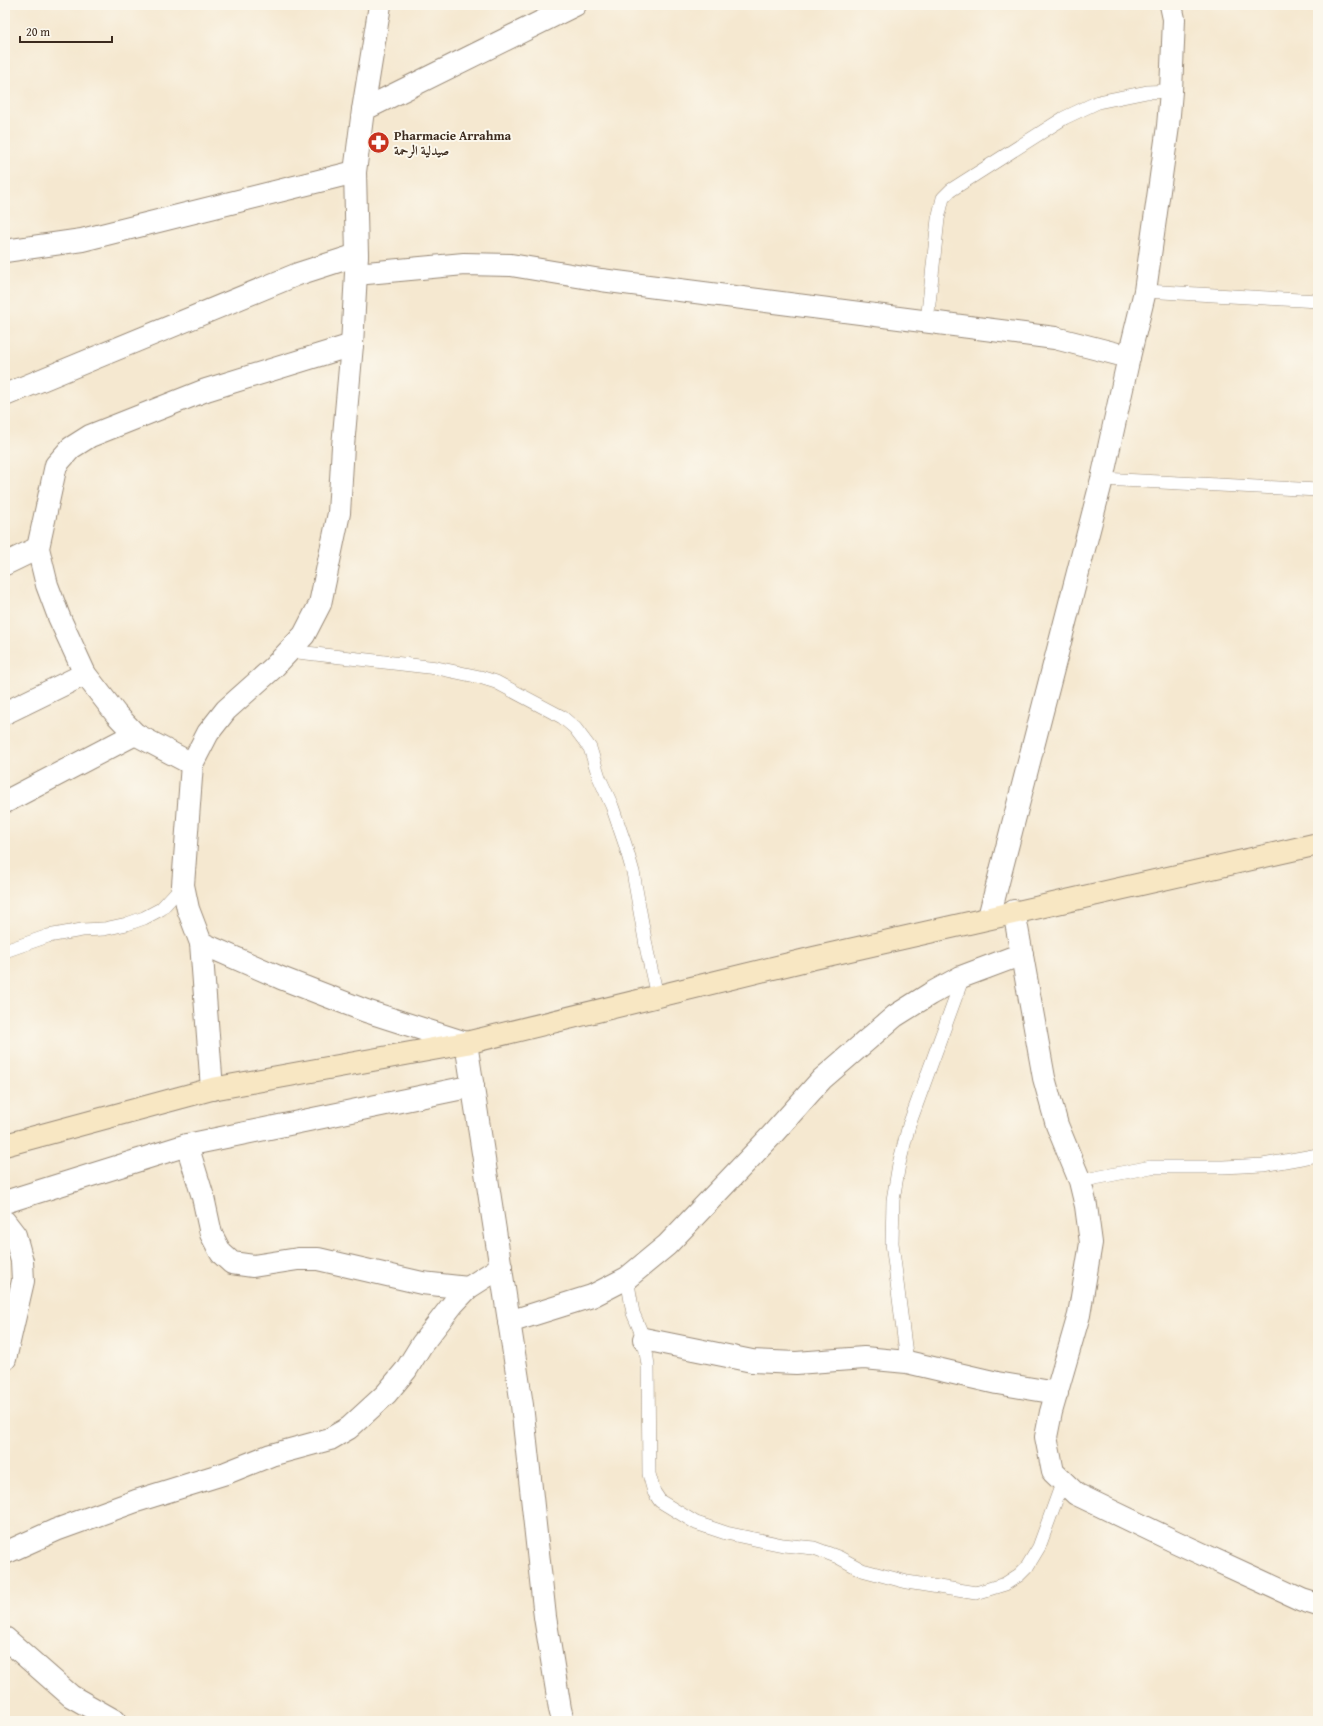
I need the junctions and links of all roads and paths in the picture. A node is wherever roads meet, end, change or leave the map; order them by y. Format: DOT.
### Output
graph roads {
  1 [pos="380,5"];
  2 [pos="574,5"];
  3 [pos="1171,5"];
  4 [pos="1171,91"];
  5 [pos="363,110"];
  6 [pos="355,172"];
  7 [pos="5,251"];
  8 [pos="356,264"];
  9 [pos="1145,291"];
  10 [pos="1318,301"];
  11 [pos="927,322"];
  12 [pos="352,345"];
  13 [pos="1129,357"];
  14 [pos="5,395"];
  15 [pos="1102,479"];
  16 [pos="1318,490"];
  17 [pos="38,548"];
  18 [pos="5,564"];
  19 [pos="289,651"];
  20 [pos="85,674"];
  21 [pos="5,713"];
  22 [pos="136,734"];
  23 [pos="192,764"];
  24 [pos="5,802"];
  25 [pos="1318,844"];
  26 [pos="183,885"];
  27 [pos="1014,912"];
  28 [pos="989,917"];
  29 [pos="201,943"];
  30 [pos="5,951"];
  31 [pos="1022,954"];
  32 [pos="961,977"];
  33 [pos="657,996"];
  34 [pos="466,1043"];
  35 [pos="473,1086"];
  36 [pos="212,1089"];
  37 [pos="5,1145"];
  38 [pos="187,1145"];
  39 [pos="1318,1155"];
  40 [pos="1080,1181"];
  41 [pos="5,1202"];
  42 [pos="5,1222"];
  43 [pos="501,1267"];
  44 [pos="627,1278"];
  45 [pos="468,1288"];
  46 [pos="509,1322"];
  47 [pos="644,1339"];
  48 [pos="5,1359"];
  49 [pos="907,1362"];
  50 [pos="1057,1393"];
  51 [pos="1063,1481"];
  52 [pos="5,1553"];
  53 [pos="1318,1605"];
  54 [pos="5,1638"];
  55 [pos="115,1721"];
  56 [pos="563,1721"];
  1 -- 5 [label="street"];
  2 -- 5 [label="street"];
  3 -- 4 [label="street"];
  4 -- 9 [label="street"];
  4 -- 11 [label="lane"];
  5 -- 6 [label="street"];
  6 -- 7 [label="street"];
  6 -- 8 [label="street"];
  8 -- 11 [label="street"];
  8 -- 12 [label="street"];
  8 -- 14 [label="street"];
  9 -- 10 [label="lane"];
  9 -- 13 [label="street"];
  11 -- 13 [label="street"];
  12 -- 17 [label="street"];
  12 -- 19 [label="street"];
  13 -- 15 [label="street"];
  15 -- 16 [label="lane"];
  15 -- 28 [label="street"];
  17 -- 18 [label="street"];
  17 -- 20 [label="street"];
  19 -- 23 [label="street"];
  19 -- 33 [label="lane"];
  20 -- 21 [label="street"];
  20 -- 22 [label="street"];
  22 -- 23 [label="street"];
  22 -- 24 [label="street"];
  23 -- 26 [label="street"];
  25 -- 27 [label="street"];
  26 -- 29 [label="street"];
  26 -- 30 [label="lane"];
  27 -- 28 [label="street"];
  27 -- 31 [label="street"];
  28 -- 33 [label="street"];
  29 -- 34 [label="street"];
  29 -- 36 [label="street"];
  31 -- 32 [label="street"];
  31 -- 40 [label="street"];
  32 -- 44 [label="street"];
  32 -- 49 [label="lane"];
  33 -- 34 [label="street"];
  34 -- 35 [label="street"];
  34 -- 36 [label="street"];
  35 -- 38 [label="street"];
  35 -- 43 [label="street"];
  36 -- 37 [label="street"];
  38 -- 41 [label="street"];
  38 -- 45 [label="street"];
  39 -- 40 [label="lane"];
  40 -- 50 [label="street"];
  42 -- 48 [label="street"];
  43 -- 45 [label="street"];
  43 -- 46 [label="street"];
  44 -- 46 [label="street"];
  44 -- 47 [label="lane"];
  45 -- 52 [label="street"];
  46 -- 56 [label="street"];
  47 -- 49 [label="street"];
  47 -- 51 [label="lane"];
  49 -- 50 [label="street"];
  50 -- 51 [label="street"];
  51 -- 53 [label="street"];
  54 -- 55 [label="street"];
}
